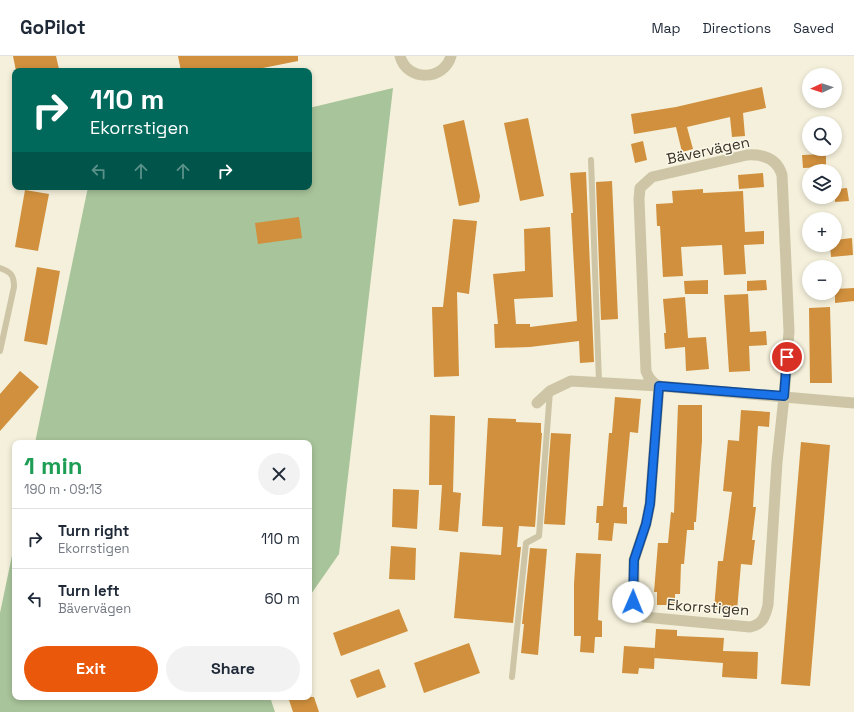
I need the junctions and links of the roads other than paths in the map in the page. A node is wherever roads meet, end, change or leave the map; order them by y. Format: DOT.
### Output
graph roads {
  1 [pos="400,56"];
  2 [pos="451,56"];
  3 [pos="591,160"];
  4 [pos="0,268"];
  5 [pos="0,351"];
  6 [pos="599,382"];
  7 [pos="659,386"];
  8 [pos="550,391"];
  9 [pos="784,396"];
  10 [pos="537,403"];
  11 [pos="854,403"];
  12 [pos="512,677"];
  1 -- 2 [label="street"];
  3 -- 6 [label="lane"];
  4 -- 5 [label="lane"];
  6 -- 7 [label="street"];
  6 -- 8 [label="street"];
  7 -- 9 [label="street"];
  7 -- 9 [label="street, Bävervägen"];
  7 -- 9 [label="street, Ekorrstigen"];
  8 -- 10 [label="street"];
  8 -- 12 [label="lane"];
  9 -- 11 [label="street"];
}
